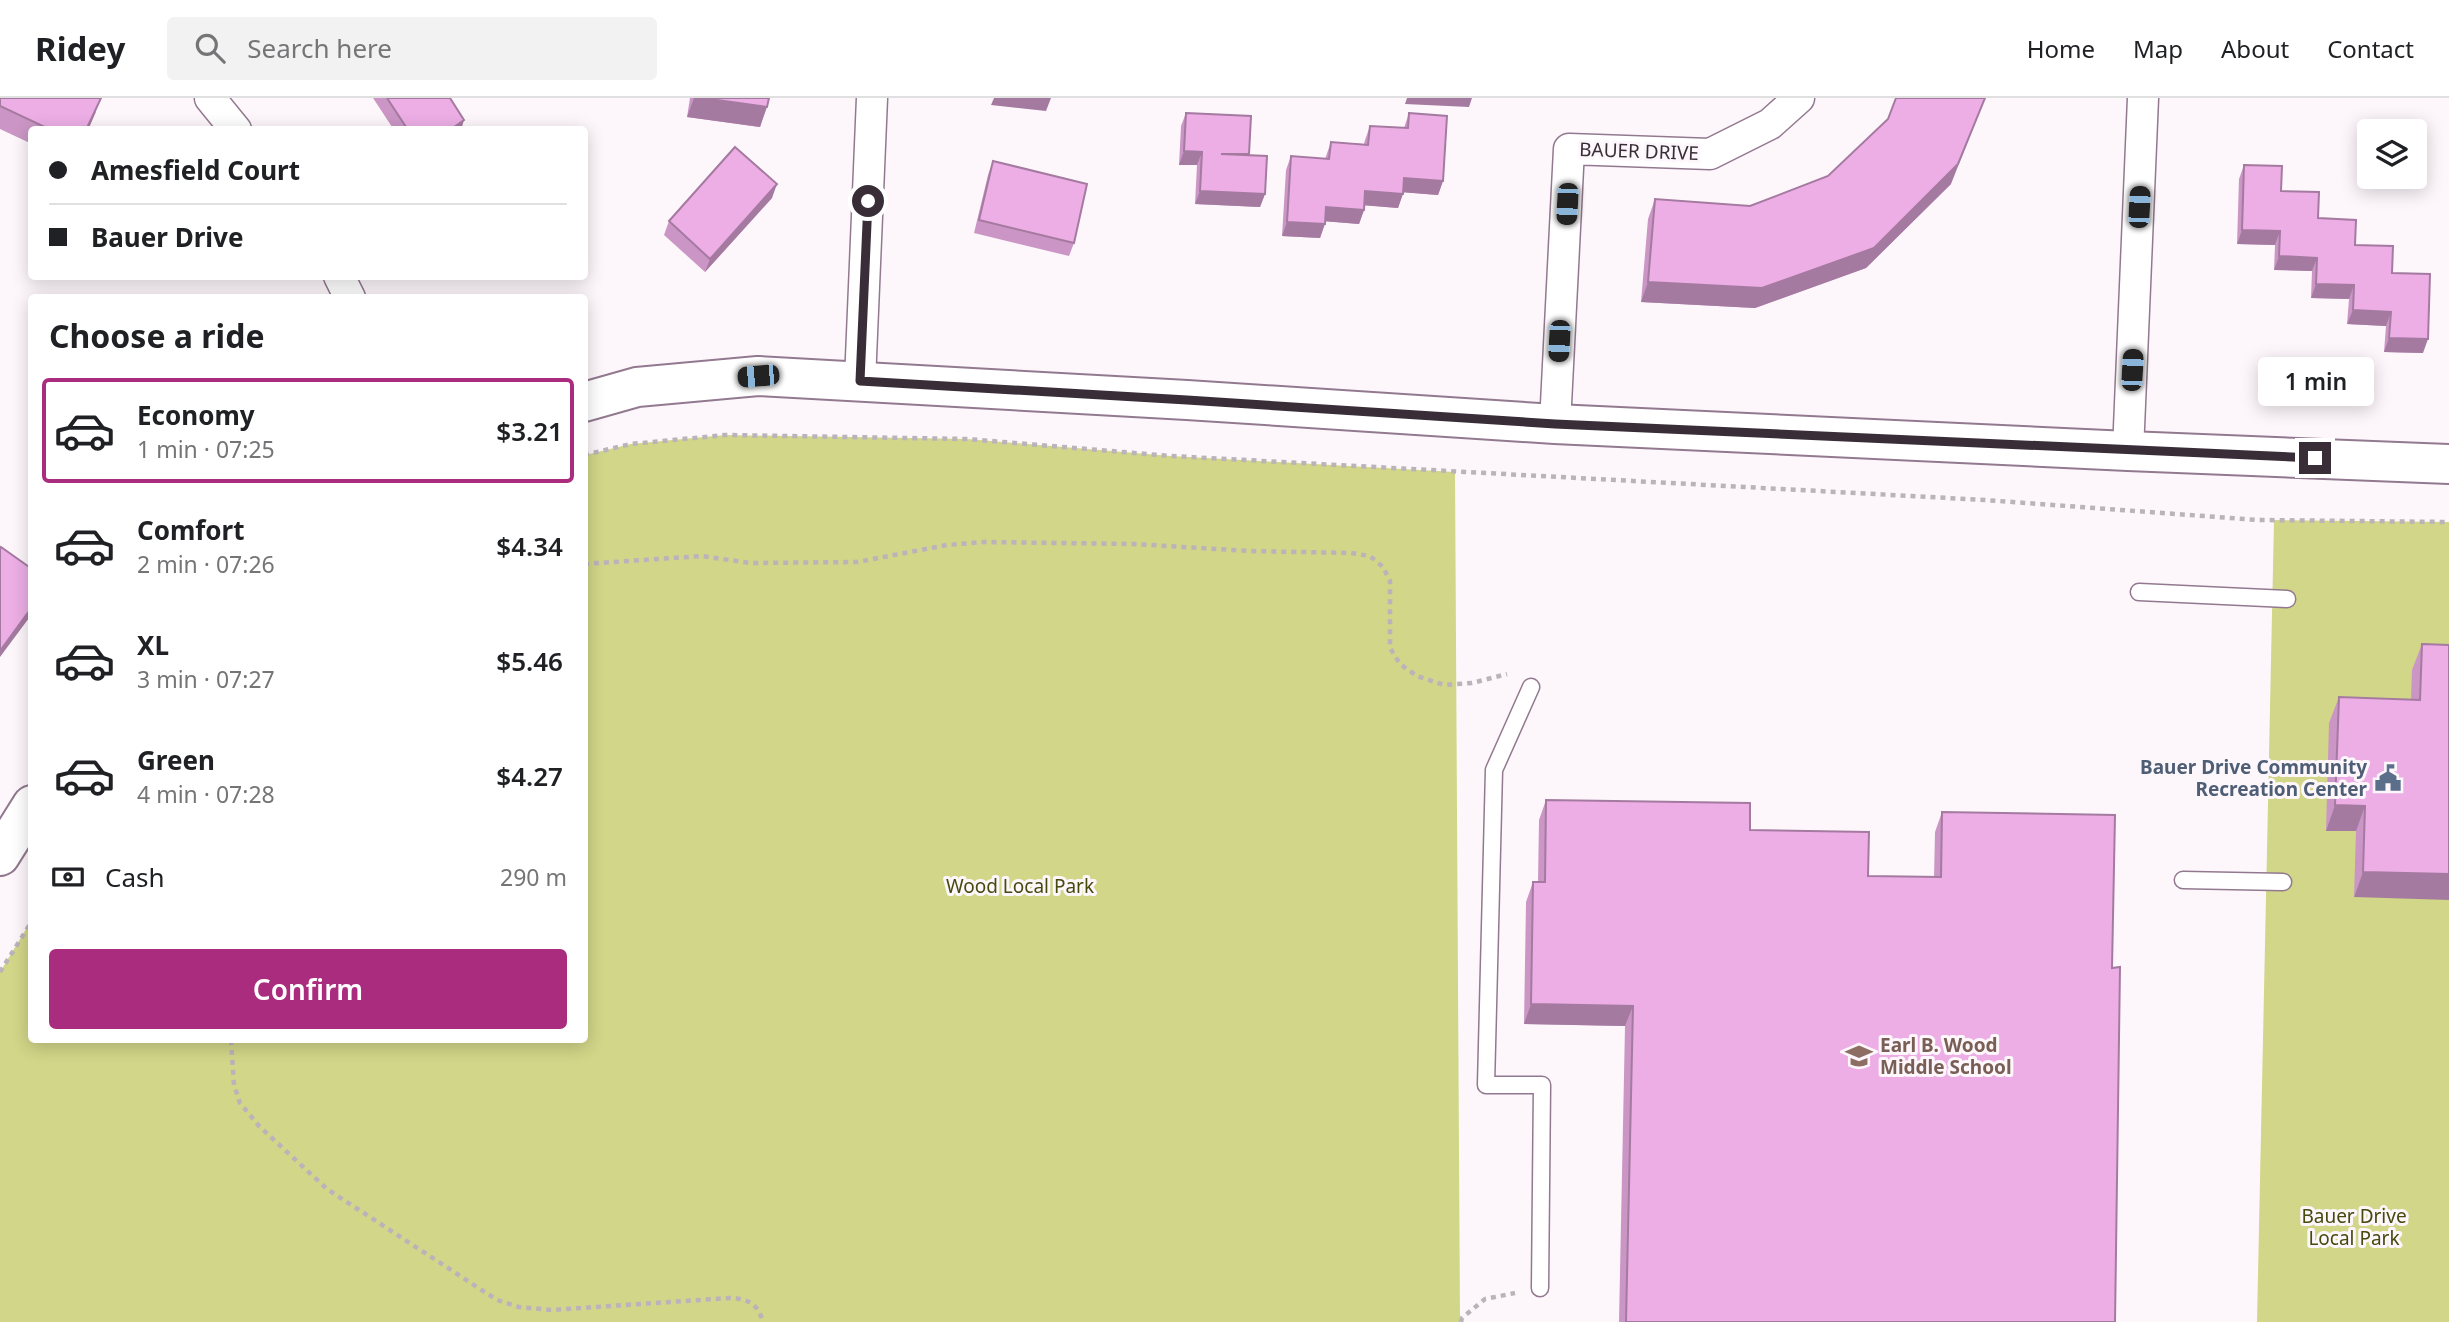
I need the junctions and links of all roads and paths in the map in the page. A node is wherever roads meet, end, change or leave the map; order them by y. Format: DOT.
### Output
graph roads {
  1 [pos="210,98"];
  2 [pos="872,98"];
  3 [pos="1799,98"];
  4 [pos="2143,98"];
  5 [pos="233,126"];
  6 [pos="860,381"];
  7 [pos="588,401"];
  8 [pos="1555,424"];
  9 [pos="2128,452"];
  10 [pos="588,454"];
  11 [pos="2449,464"];
  12 [pos="2449,522"];
  13 [pos="588,564"];
  14 [pos="2139,592"];
  15 [pos="2287,599"];
  16 [pos="1509,673"];
  17 [pos="1531,687"];
  18 [pos="28,811"];
  19 [pos="0,856"];
  20 [pos="2183,880"];
  21 [pos="2283,882"];
  22 [pos="28,927"];
  23 [pos="0,972"];
  24 [pos="231,1043"];
  25 [pos="1540,1288"];
  26 [pos="763,1322"];
  27 [pos="1461,1322"];
  1 -- 5 [label="street"];
  2 -- 6 [label="street"];
  3 -- 8 [label="street, BAUER DRIVE"];
  4 -- 9 [label="street"];
  6 -- 7 [label="street"];
  6 -- 8 [label="street"];
  8 -- 9 [label="street"];
  9 -- 11 [label="street"];
  10 -- 12 [label="path"];
  13 -- 16 [label="path"];
  14 -- 15 [label="lane"];
  17 -- 25 [label="lane"];
  18 -- 19 [label="street"];
  20 -- 21 [label="lane"];
  22 -- 23 [label="path"];
  24 -- 26 [label="path"];
  25 -- 27 [label="path"];
}
